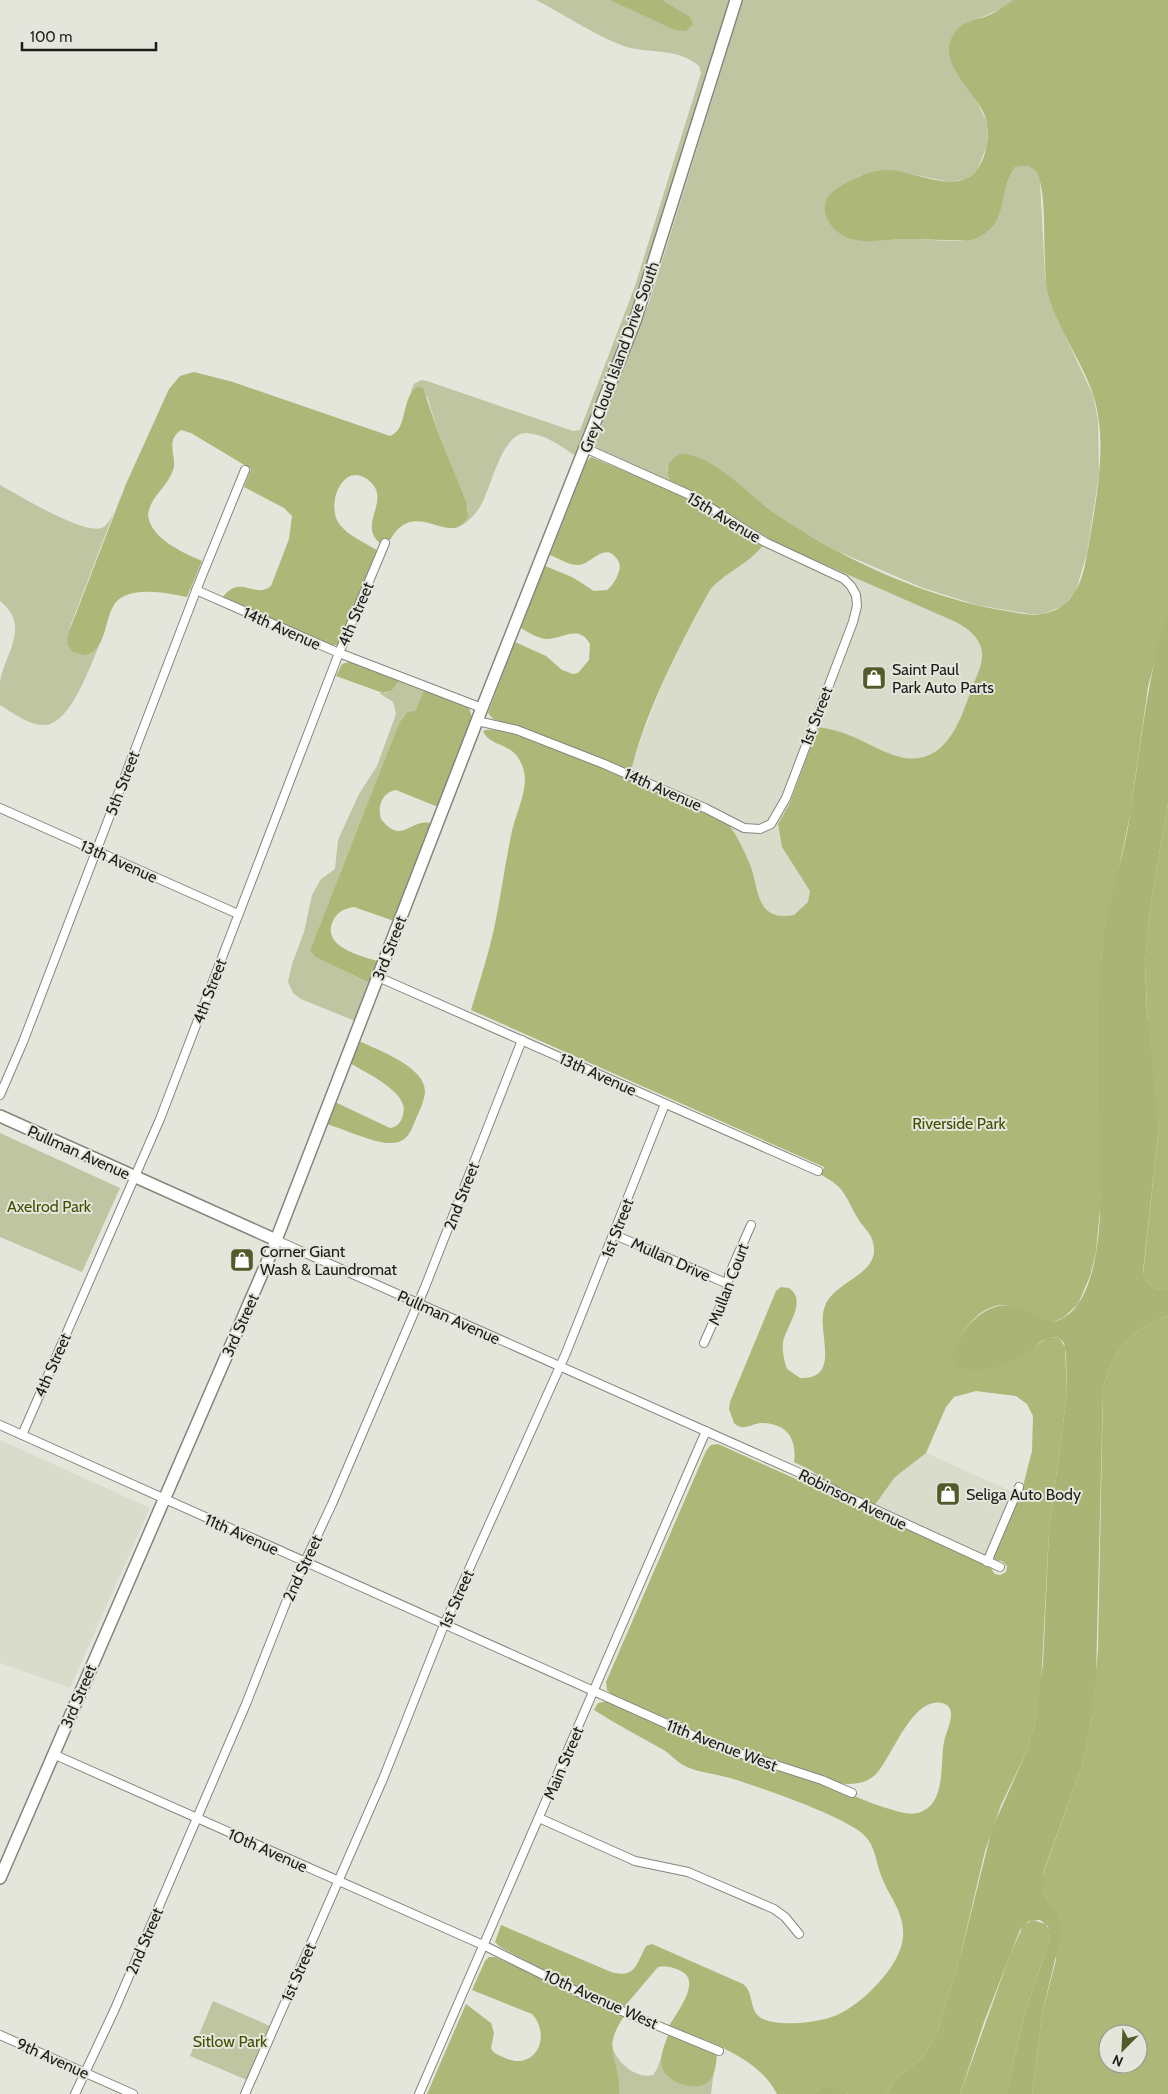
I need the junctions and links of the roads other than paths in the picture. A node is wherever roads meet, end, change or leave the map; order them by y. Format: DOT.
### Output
graph roads {
  1 [pos="736,0"];
  2 [pos="585,448"];
  3 [pos="245,470"];
  4 [pos="385,543"];
  5 [pos="196,590"];
  6 [pos="856,595"];
  7 [pos="339,653"];
  8 [pos="482,708"];
  9 [pos="477,721"];
  10 [pos="0,808"];
  11 [pos="762,828"];
  12 [pos="96,851"];
  13 [pos="238,914"];
  14 [pos="378,977"];
  15 [pos="522,1040"];
  16 [pos="0,1095"];
  17 [pos="665,1104"];
  18 [pos="0,1116"];
  19 [pos="818,1171"];
  20 [pos="135,1177"];
  21 [pos="751,1226"];
  22 [pos="615,1235"];
  23 [pos="276,1240"];
  24 [pos="728,1284"];
  25 [pos="418,1303"];
  26 [pos="704,1343"];
  27 [pos="560,1366"];
  28 [pos="0,1425"];
  29 [pos="706,1431"];
  30 [pos="22,1435"];
  31 [pos="1019,1487"];
  32 [pos="164,1499"];
  33 [pos="304,1562"];
  34 [pos="988,1562"];
  35 [pos="1000,1567"];
  36 [pos="444,1624"];
  37 [pos="594,1691"];
  38 [pos="53,1754"];
  39 [pos="852,1793"];
  40 [pos="196,1818"];
  41 [pos="539,1818"];
  42 [pos="0,1878"];
  43 [pos="338,1881"];
  44 [pos="799,1934"];
  45 [pos="483,1945"];
  46 [pos="0,2035"];
  47 [pos="719,2051"];
  48 [pos="85,2073"];
  49 [pos="76,2094"];
  50 [pos="133,2094"];
  51 [pos="245,2094"];
  52 [pos="419,2094"];
  1 -- 2 [label="street, Grey Cloud Island Drive South"];
  2 -- 6 [label="street, 15th Avenue"];
  2 -- 8 [label="street, Grey Cloud Island Drive South"];
  3 -- 5 [label="street, 5th Street"];
  4 -- 7 [label="street, 4th Street"];
  5 -- 7 [label="street, 14th Avenue"];
  5 -- 12 [label="street, 5th Street"];
  6 -- 11 [label="street, 1st Street"];
  7 -- 8 [label="street, 14th Avenue"];
  7 -- 13 [label="street, 4th Street"];
  8 -- 9 [label="street, 3rd Street"];
  9 -- 11 [label="street, 14th Avenue"];
  9 -- 14 [label="street, 3rd Street"];
  10 -- 12 [label="street, 13th Avenue"];
  12 -- 13 [label="street, 13th Avenue"];
  12 -- 16 [label="street, 5th Street"];
  13 -- 20 [label="street, 4th Street"];
  14 -- 15 [label="street, 13th Avenue"];
  14 -- 23 [label="street, 3rd Street"];
  15 -- 17 [label="street, 13th Avenue"];
  15 -- 25 [label="street, 2nd Street"];
  17 -- 19 [label="street, 13th Avenue"];
  17 -- 22 [label="street, 1st Street"];
  18 -- 20 [label="street, Pullman Avenue"];
  20 -- 23 [label="street, Pullman Avenue"];
  20 -- 30 [label="street, 4th Street"];
  21 -- 24 [label="street, Mullan Court"];
  22 -- 24 [label="street, Mullan Drive"];
  22 -- 27 [label="street, 1st Street"];
  23 -- 25 [label="street, Pullman Avenue"];
  23 -- 32 [label="street, 3rd Street"];
  24 -- 26 [label="street, Mullan Court"];
  25 -- 27 [label="street, Pullman Avenue"];
  25 -- 33 [label="street, 2nd Street"];
  27 -- 29 [label="street, Pullman Avenue"];
  27 -- 36 [label="street, 1st Street"];
  28 -- 30 [label="street, 11th Avenue"];
  29 -- 34 [label="street, Robinson Avenue"];
  29 -- 37 [label="street, Main Street"];
  30 -- 32 [label="street, 11th Avenue"];
  31 -- 34 [label="street"];
  32 -- 33 [label="street, 11th Avenue"];
  32 -- 38 [label="street, 3rd Street"];
  33 -- 36 [label="street, 11th Avenue"];
  33 -- 40 [label="street, 2nd Street"];
  34 -- 35 [label="street, Robinson Avenue"];
  36 -- 37 [label="street, 11th Avenue"];
  36 -- 43 [label="street, 1st Street"];
  37 -- 39 [label="street, 11th Avenue West"];
  37 -- 41 [label="street, Main Street"];
  38 -- 40 [label="street, 10th Avenue"];
  38 -- 42 [label="street, 3rd Street"];
  40 -- 43 [label="street, 10th Avenue"];
  40 -- 48 [label="street, 2nd Street"];
  41 -- 44 [label="street"];
  41 -- 45 [label="street, Main Street"];
  43 -- 45 [label="street, 10th Avenue"];
  43 -- 51 [label="street, 1st Street"];
  45 -- 47 [label="street, 10th Avenue West"];
  45 -- 52 [label="street, Main Street"];
  46 -- 48 [label="street, 9th Avenue"];
  48 -- 49 [label="street, 2nd Street"];
  48 -- 50 [label="street, 9th Avenue"];
}
